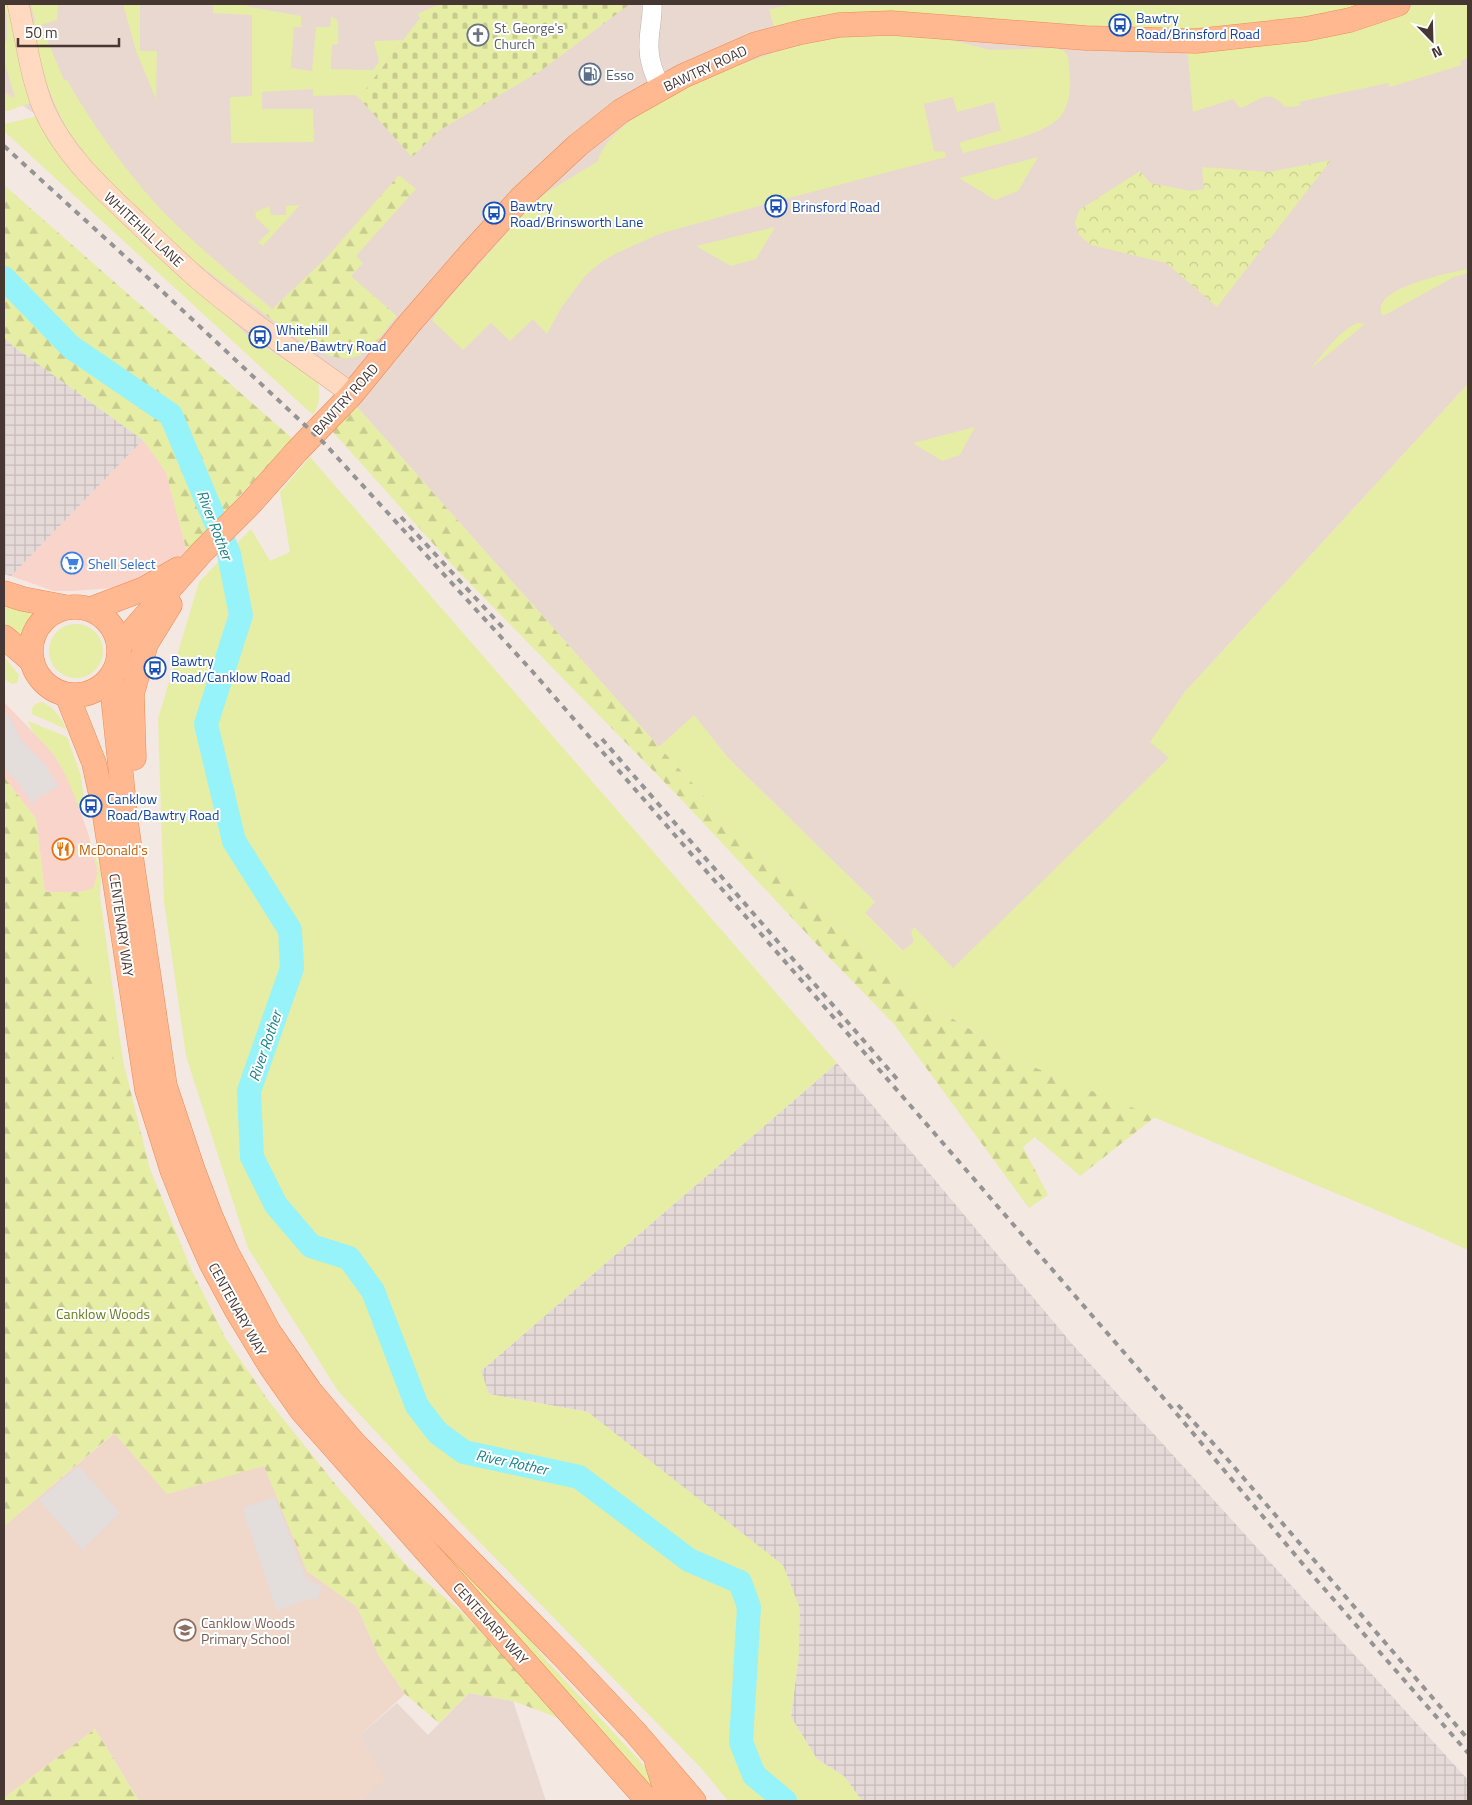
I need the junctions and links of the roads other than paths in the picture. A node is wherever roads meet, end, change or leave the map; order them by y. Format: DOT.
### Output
graph roads {
  1 [pos="18,4"];
  2 [pos="652,4"];
  3 [pos="1398,4"];
  4 [pos="661,88"];
  5 [pos="352,394"];
  6 [pos="205,550"];
  7 [pos="4,593"];
  8 [pos="65,608"];
  9 [pos="91,609"];
  10 [pos="4,637"];
  11 [pos="120,645"];
  12 [pos="32,661"];
  13 [pos="111,678"];
  14 [pos="67,695"];
  15 [pos="140,915"];
  16 [pos="654,1755"];
  17 [pos="648,1801"];
  18 [pos="666,1801"];
  19 [pos="694,1801"];
  1 -- 5 [label="main road, WHITEHILL LANE"];
  2 -- 4 [label="street"];
  3 -- 4 [label="main road, BAWTRY ROAD"];
  4 -- 5 [label="main road, BAWTRY ROAD"];
  5 -- 6 [label="main road, BAWTRY ROAD"];
  6 -- 9 [label="main road, BAWTRY ROAD"];
  6 -- 11 [label="main road, BAWTRY ROAD"];
  6 -- 15 [label="main road"];
  7 -- 8 [label="main road"];
  8 -- 9 [label="main road"];
  8 -- 12 [label="main road"];
  9 -- 11 [label="main road"];
  10 -- 12 [label="main road"];
  11 -- 13 [label="main road"];
  12 -- 14 [label="main road"];
  13 -- 14 [label="main road"];
  13 -- 15 [label="main road"];
  14 -- 17 [label="main road, CENTENARY WAY"];
  15 -- 16 [label="main road"];
  16 -- 18 [label="main road"];
  16 -- 19 [label="main road"];
}
